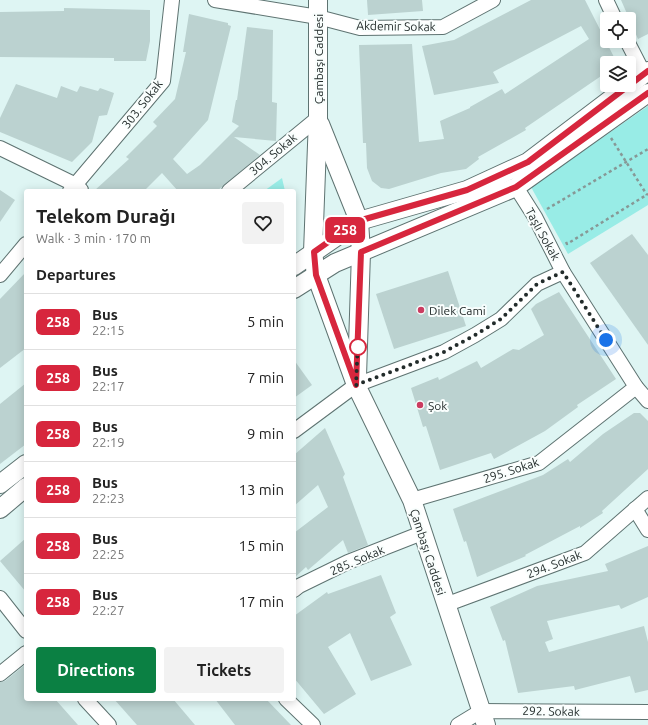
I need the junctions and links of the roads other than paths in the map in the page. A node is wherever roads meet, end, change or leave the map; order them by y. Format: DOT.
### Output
graph roads {
  1 [pos="172,0"];
  2 [pos="215,0"];
  3 [pos="493,0"];
  4 [pos="606,0"];
  5 [pos="318,8"];
  6 [pos="612,12"];
  7 [pos="631,48"];
  8 [pos="646,73"];
  9 [pos="648,93"];
  10 [pos="318,118"];
  11 [pos="0,148"];
  12 [pos="516,187"];
  13 [pos="76,189"];
  14 [pos="231,189"];
  15 [pos="358,221"];
  16 [pos="24,246"];
  17 [pos="314,252"];
  18 [pos="361,252"];
  19 [pos="296,265"];
  20 [pos="563,272"];
  21 [pos="0,275"];
  22 [pos="316,275"];
  23 [pos="296,288"];
  24 [pos="356,385"];
  25 [pos="636,387"];
  26 [pos="648,401"];
  27 [pos="296,430"];
  28 [pos="24,466"];
  29 [pos="0,484"];
  30 [pos="24,489"];
  31 [pos="648,498"];
  32 [pos="412,500"];
  33 [pos="0,508"];
  34 [pos="635,509"];
  35 [pos="648,530"];
  36 [pos="422,533"];
  37 [pos="296,588"];
  38 [pos="0,598"];
  39 [pos="445,605"];
  40 [pos="24,628"];
  41 [pos="24,655"];
  42 [pos="0,674"];
  43 [pos="88,701"];
  44 [pos="288,701"];
  45 [pos="648,712"];
  46 [pos="484,718"];
  47 [pos="109,725"];
  48 [pos="313,725"];
  49 [pos="458,725"];
  1 -- 13 [label="street, 303. Sokak"];
  2 -- 5 [label="street, Akdemir Sokak"];
  3 -- 5 [label="street, Akdemir Sokak"];
  4 -- 6 [label="street"];
  5 -- 10 [label="main road, Çambaşı Caddesi"];
  7 -- 8 [label="street"];
  8 -- 15 [label="main road"];
  9 -- 12 [label="main road"];
  10 -- 14 [label="street, 304. Sokak"];
  10 -- 15 [label="main road, Çambaşı Caddesi"];
  10 -- 17 [label="main road, Çambaşı Caddesi"];
  11 -- 13 [label="street"];
  12 -- 18 [label="main road"];
  12 -- 20 [label="street, Taşlı Sokak"];
  15 -- 17 [label="main road"];
  15 -- 18 [label="main road, Çambaşı Caddesi"];
  16 -- 21 [label="street"];
  17 -- 19 [label="main road"];
  17 -- 22 [label="main road, Çambaşı Caddesi"];
  18 -- 22 [label="main road"];
  18 -- 24 [label="main road, Çambaşı Caddesi"];
  20 -- 24 [label="street"];
  20 -- 25 [label="street, Taşlı Sokak"];
  22 -- 23 [label="main road"];
  22 -- 24 [label="main road, Çambaşı Caddesi"];
  24 -- 27 [label="street"];
  24 -- 32 [label="main road, Çambaşı Caddesi"];
  25 -- 26 [label="street, Taşlı Sokak"];
  25 -- 32 [label="street, 295. Sokak"];
  28 -- 29 [label="main road"];
  30 -- 33 [label="main road"];
  31 -- 34 [label="street, 294. Sokak"];
  32 -- 36 [label="main road, Çambaşı Caddesi"];
  34 -- 35 [label="street"];
  34 -- 39 [label="street, 294. Sokak"];
  36 -- 37 [label="street, 285. Sokak"];
  36 -- 39 [label="main road, Çambaşı Caddesi"];
  38 -- 40 [label="street"];
  39 -- 46 [label="main road, Çambaşı Caddesi"];
  41 -- 42 [label="street"];
  43 -- 47 [label="street"];
  44 -- 48 [label="street"];
  45 -- 46 [label="street, 292. Sokak"];
  46 -- 49 [label="street"];
}
